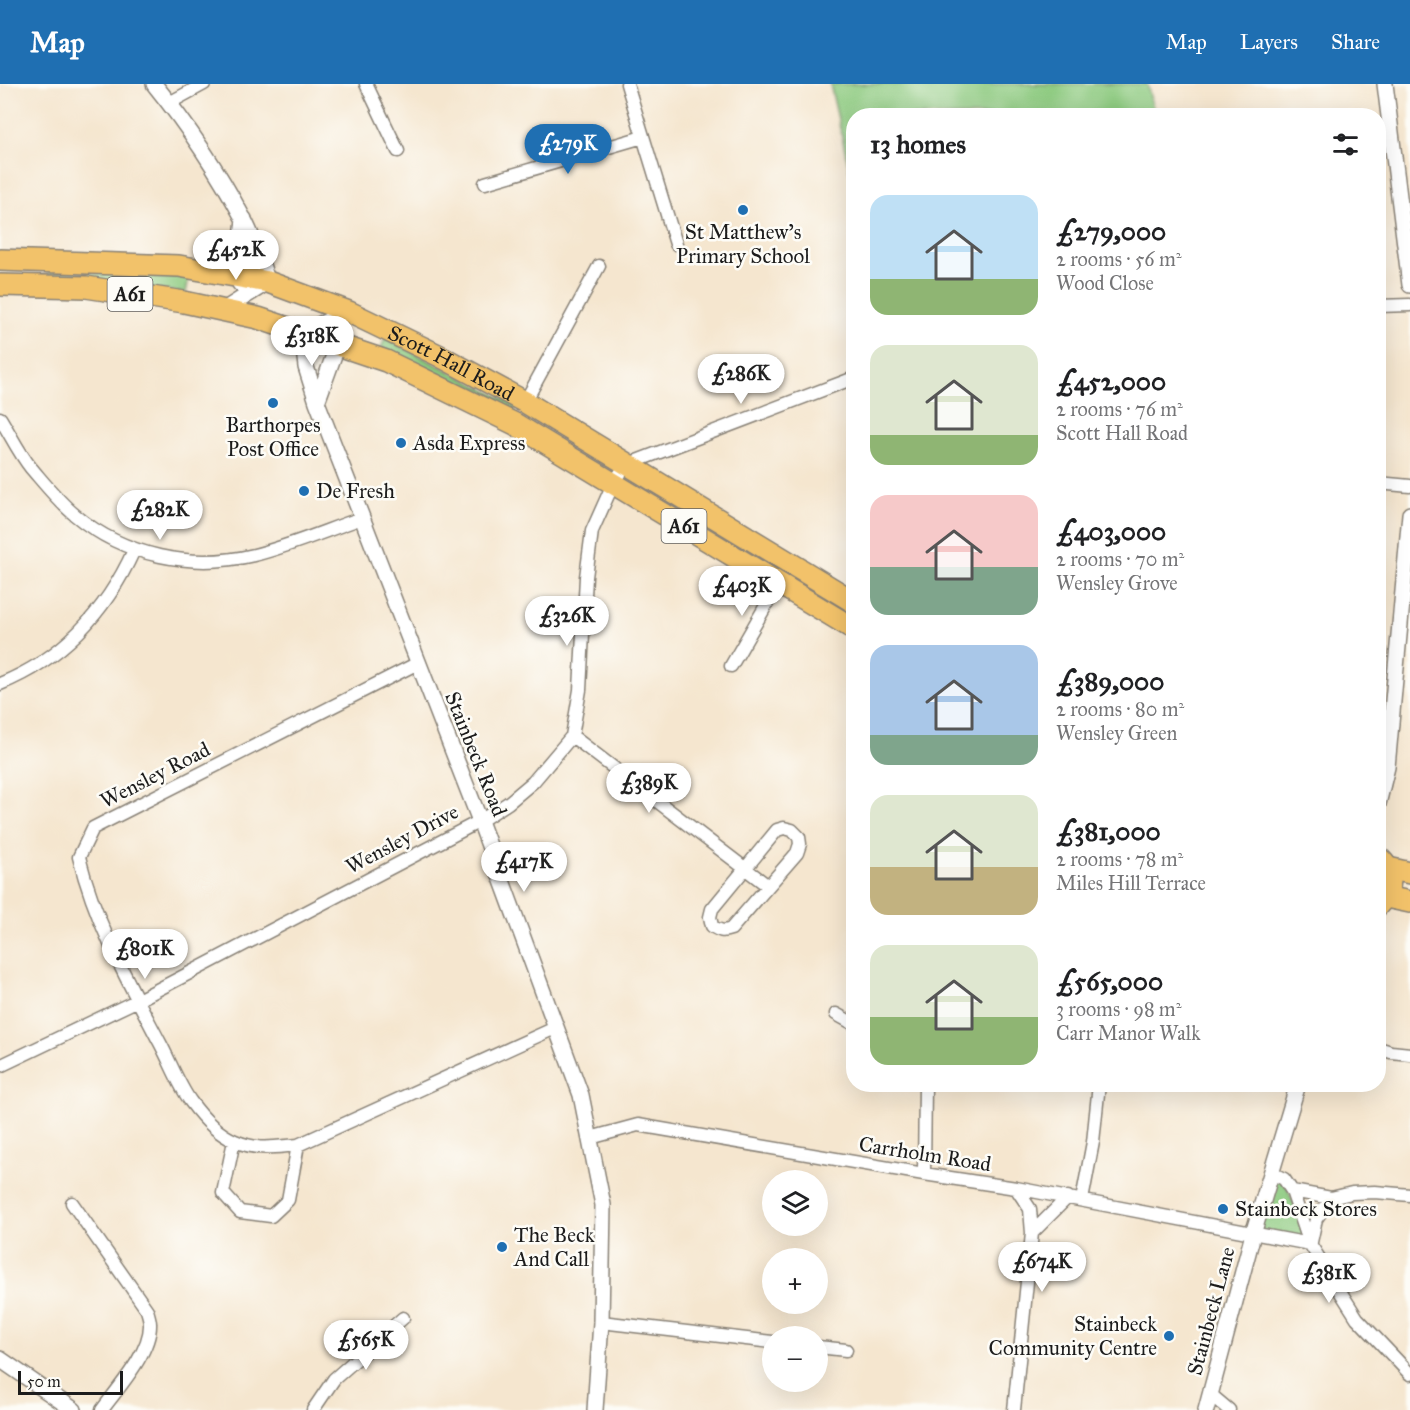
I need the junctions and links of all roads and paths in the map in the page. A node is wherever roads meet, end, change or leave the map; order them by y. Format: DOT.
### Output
graph roads {
  1 [pos="154,84"];
  2 [pos="204,84"];
  3 [pos="366,84"];
  4 [pos="627,84"];
  5 [pos="1385,84"];
  6 [pos="169,103"];
  7 [pos="643,137"];
  8 [pos="398,151"];
  9 [pos="485,183"];
  10 [pos="1405,210"];
  11 [pos="244,219"];
  12 [pos="676,244"];
  13 [pos="0,260"];
  14 [pos="599,266"];
  15 [pos="268,282"];
  16 [pos="0,285"];
  17 [pos="1410,285"];
  18 [pos="240,286"];
  19 [pos="314,299"];
  20 [pos="1410,305"];
  21 [pos="1386,306"];
  22 [pos="222,311"];
  23 [pos="349,312"];
  24 [pos="258,318"];
  25 [pos="327,322"];
  26 [pos="302,332"];
  27 [pos="338,344"];
  28 [pos="846,381"];
  29 [pos="317,402"];
  30 [pos="525,402"];
  31 [pos="0,418"];
  32 [pos="635,466"];
  33 [pos="613,484"];
  34 [pos="1386,484"];
  35 [pos="1410,486"];
  36 [pos="1410,514"];
  37 [pos="362,518"];
  38 [pos="134,550"];
  39 [pos="779,583"];
  40 [pos="846,597"];
  41 [pos="846,624"];
  42 [pos="418,663"];
  43 [pos="731,666"];
  44 [pos="0,684"];
  45 [pos="572,736"];
  46 [pos="1386,771"];
  47 [pos="480,821"];
  48 [pos="1386,863"];
  49 [pos="744,868"];
  50 [pos="1386,872"];
  51 [pos="1410,873"];
  52 [pos="768,886"];
  53 [pos="1386,894"];
  54 [pos="1386,901"];
  55 [pos="1410,902"];
  56 [pos="138,1000"];
  57 [pos="836,1014"];
  58 [pos="846,1020"];
  59 [pos="555,1028"];
  60 [pos="1386,1050"];
  61 [pos="1410,1054"];
  62 [pos="0,1066"];
  63 [pos="925,1092"];
  64 [pos="1099,1092"];
  65 [pos="1296,1092"];
  66 [pos="590,1137"];
  67 [pos="234,1141"];
  68 [pos="298,1144"];
  69 [pos="1271,1173"];
  70 [pos="924,1174"];
  71 [pos="1016,1188"];
  72 [pos="1292,1191"];
  73 [pos="1410,1195"];
  74 [pos="1068,1197"];
  75 [pos="1330,1198"];
  76 [pos="1082,1200"];
  77 [pos="72,1203"];
  78 [pos="1032,1233"];
  79 [pos="1253,1234"];
  80 [pos="1310,1244"];
  81 [pos="403,1318"];
  82 [pos="601,1322"];
  83 [pos="762,1341"];
  84 [pos="828,1348"];
  85 [pos="846,1350"];
  86 [pos="0,1359"];
  87 [pos="1410,1374"];
  88 [pos="1210,1394"];
  89 [pos="74,1410"];
  90 [pos="102,1410"];
  91 [pos="314,1410"];
  92 [pos="595,1410"];
  93 [pos="1014,1410"];
  94 [pos="1206,1410"];
  95 [pos="1229,1410"];
  1 -- 6 [label="street"];
  2 -- 6 [label="street"];
  3 -- 8 [label="street"];
  4 -- 7 [label="street"];
  5 -- 10 [label="street"];
  6 -- 11 [label="street"];
  7 -- 9 [label="street"];
  7 -- 12 [label="street"];
  10 -- 17 [label="street"];
  11 -- 15 [label="street"];
  11 -- 18 [label="street"];
  13 -- 18 [label="highway, Scott Hall Road / A61"];
  14 -- 30 [label="street"];
  15 -- 18 [label="highway, Scott Hall Road / A61"];
  15 -- 19 [label="highway, Scott Hall Road / A61"];
  16 -- 22 [label="highway, Scott Hall Road / A61"];
  18 -- 22 [label="street"];
  18 -- 24 [label="street"];
  19 -- 23 [label="highway, Scott Hall Road / A61"];
  19 -- 25 [label="street"];
  20 -- 21 [label="street"];
  22 -- 24 [label="highway, Scott Hall Road / A61"];
  23 -- 25 [label="street"];
  23 -- 30 [label="highway, Scott Hall Road / A61"];
  24 -- 26 [label="highway, Scott Hall Road / A61"];
  25 -- 26 [label="street"];
  25 -- 27 [label="street"];
  26 -- 27 [label="highway, Scott Hall Road / A61"];
  26 -- 29 [label="street, Stainbeck Road"];
  27 -- 29 [label="street"];
  27 -- 33 [label="highway, Scott Hall Road / A61"];
  28 -- 32 [label="street"];
  29 -- 37 [label="street, Stainbeck Road"];
  30 -- 32 [label="highway, Scott Hall Road / A61"];
  31 -- 38 [label="street"];
  32 -- 33 [label="street"];
  32 -- 40 [label="highway, Scott Hall Road / A61"];
  33 -- 39 [label="highway, Scott Hall Road / A61"];
  33 -- 45 [label="street"];
  34 -- 35 [label="street"];
  36 -- 46 [label="street"];
  37 -- 38 [label="street"];
  37 -- 42 [label="street, Stainbeck Road"];
  38 -- 44 [label="street"];
  39 -- 41 [label="highway, Scott Hall Road / A61"];
  39 -- 43 [label="street"];
  42 -- 47 [label="street, Stainbeck Road"];
  42 -- 56 [label="street, Wensley Road"];
  45 -- 47 [label="street, Wensley Drive"];
  45 -- 49 [label="street"];
  47 -- 56 [label="street, Wensley Drive"];
  47 -- 59 [label="street, Stainbeck Road"];
  48 -- 51 [label="highway"];
  49 -- 52 [label="street"];
  49 -- 52 [label="street"];
  49 -- 52 [label="street"];
  50 -- 53 [label="highway"];
  54 -- 55 [label="highway"];
  56 -- 62 [label="street, Wensley Drive"];
  56 -- 67 [label="street, Wensley Road"];
  57 -- 58 [label="street"];
  59 -- 66 [label="street, Stainbeck Road"];
  59 -- 68 [label="street, Wensley Road"];
  60 -- 61 [label="street"];
  63 -- 70 [label="street"];
  64 -- 76 [label="street"];
  65 -- 69 [label="street, Stainbeck Lane"];
  66 -- 70 [label="street, Carrholm Road"];
  66 -- 82 [label="street, Stainbeck Road"];
  67 -- 68 [label="street, Wensley Road"];
  67 -- 68 [label="street"];
  69 -- 72 [label="street"];
  69 -- 79 [label="street, Stainbeck Lane"];
  70 -- 71 [label="street, Carrholm Road"];
  71 -- 74 [label="street, Carrholm Road"];
  71 -- 78 [label="street"];
  72 -- 75 [label="street"];
  72 -- 80 [label="street"];
  73 -- 75 [label="street"];
  74 -- 76 [label="street, Carrholm Road"];
  74 -- 78 [label="street"];
  75 -- 80 [label="street"];
  76 -- 79 [label="street, Carrholm Road"];
  77 -- 90 [label="street"];
  78 -- 93 [label="street"];
  79 -- 80 [label="street, Carrholm Road"];
  79 -- 88 [label="street, Stainbeck Lane"];
  80 -- 87 [label="street"];
  81 -- 91 [label="street"];
  82 -- 83 [label="street"];
  82 -- 92 [label="street, Stainbeck Road"];
  84 -- 85 [label="street"];
  86 -- 89 [label="street"];
  88 -- 94 [label="street, Stainbeck Lane"];
  88 -- 95 [label="street"];
}
